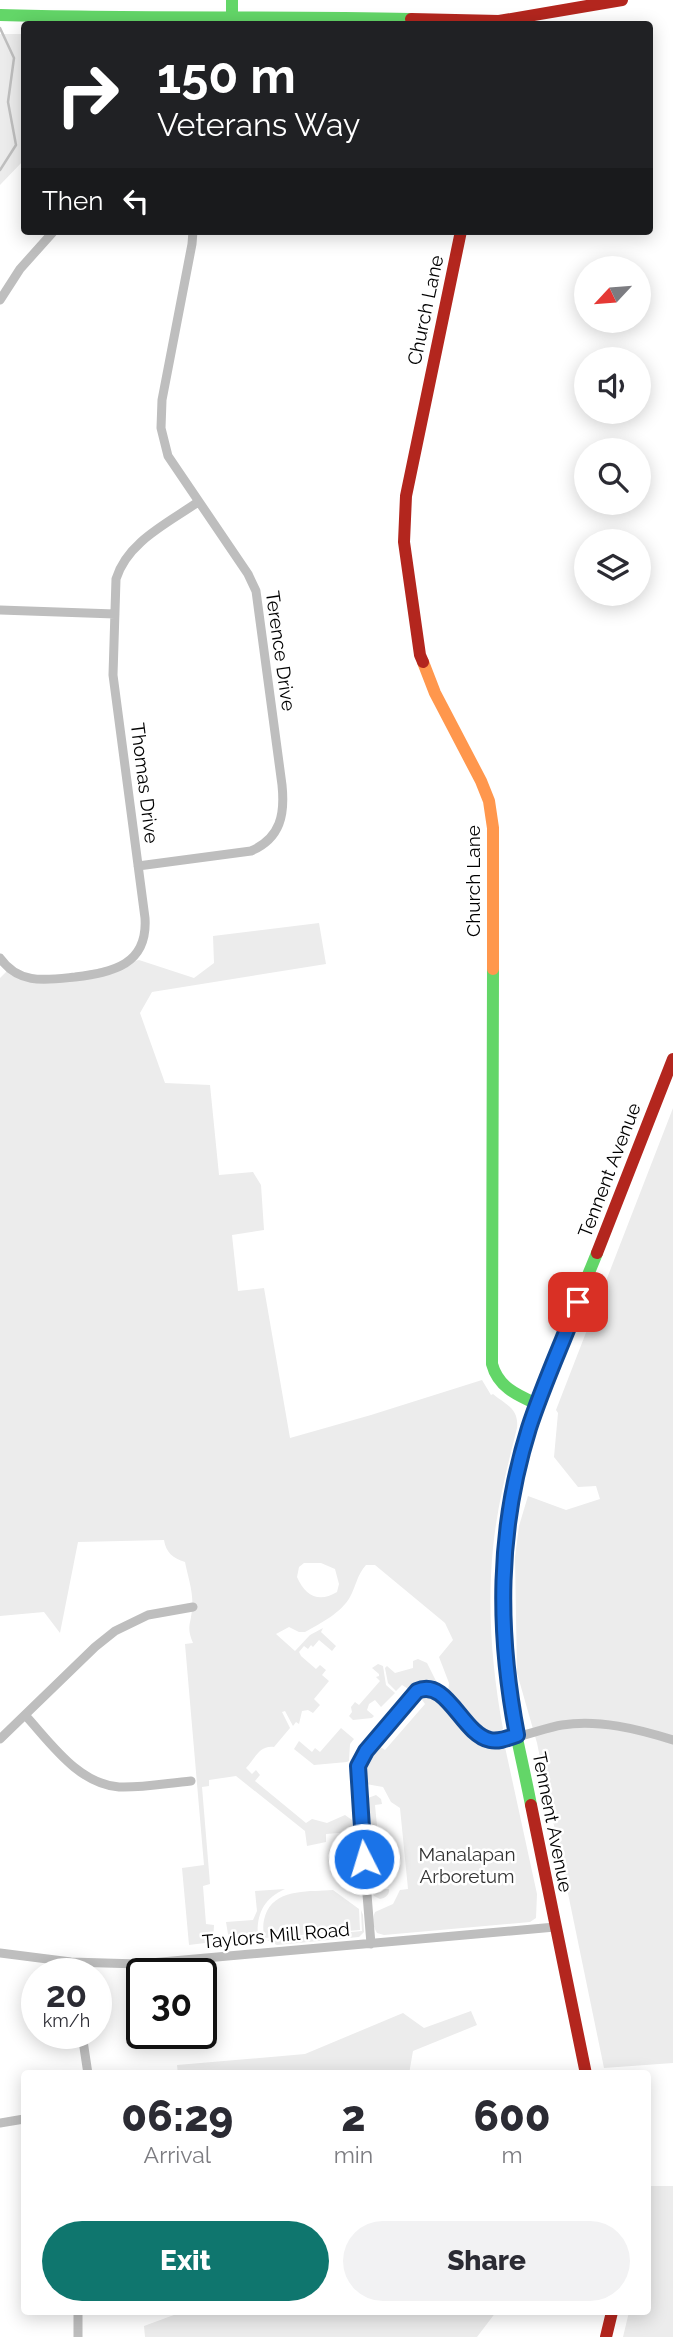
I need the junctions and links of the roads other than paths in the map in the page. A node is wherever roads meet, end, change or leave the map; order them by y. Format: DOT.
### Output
graph roads {
  1 [pos="232,0"];
  2 [pos="622,0"];
  3 [pos="0,15"];
  4 [pos="232,18"];
  5 [pos="121,21"];
  6 [pos="441,21"];
  7 [pos="510,21"];
  8 [pos="50,235"];
  9 [pos="193,235"];
  10 [pos="460,235"];
  11 [pos="0,300"];
  12 [pos="198,502"];
  13 [pos="0,610"];
  14 [pos="115,614"];
  15 [pos="138,866"];
  16 [pos="0,958"];
  17 [pos="673,1059"];
  18 [pos="537,1404"];
  19 [pos="193,1607"];
  20 [pos="25,1715"];
  21 [pos="517,1735"];
  22 [pos="0,1739"];
  23 [pos="673,1740"];
  24 [pos="191,1781"];
  25 [pos="555,1927"];
  26 [pos="371,1944"];
  27 [pos="0,1953"];
  28 [pos="39,1958"];
  29 [pos="112,1963"];
  30 [pos="84,2049"];
  31 [pos="87,2070"];
  32 [pos="585,2070"];
  33 [pos="21,2120"];
  34 [pos="0,2123"];
  35 [pos="78,2315"];
  36 [pos="611,2315"];
  37 [pos="78,2337"];
  38 [pos="606,2337"];
  1 -- 4 [label="street"];
  2 -- 7 [label="street"];
  3 -- 5 [label="street"];
  4 -- 5 [label="street"];
  4 -- 6 [label="street"];
  8 -- 11 [label="street"];
  9 -- 12 [label="street, Terence Drive"];
  10 -- 18 [label="street, Church Lane"];
  12 -- 14 [label="street, Thomas Drive"];
  12 -- 15 [label="street, Terence Drive"];
  13 -- 14 [label="street"];
  14 -- 15 [label="street, Thomas Drive"];
  15 -- 16 [label="street, Thomas Drive"];
  17 -- 18 [label="street, Tennent Avenue"];
  18 -- 21 [label="street, Tennent Avenue"];
  19 -- 20 [label="street"];
  20 -- 22 [label="street"];
  20 -- 24 [label="street"];
  21 -- 23 [label="street"];
  21 -- 25 [label="street, Tennent Avenue"];
  21 -- 26 [label="street"];
  25 -- 26 [label="street, Taylors Mill Road"];
  25 -- 32 [label="street, Tennent Avenue"];
  26 -- 29 [label="street, Taylors Mill Road"];
  27 -- 28 [label="street, Taylors Mill Road"];
  30 -- 31 [label="street"];
  33 -- 34 [label="street"];
  35 -- 37 [label="street"];
  36 -- 38 [label="street"];
}
